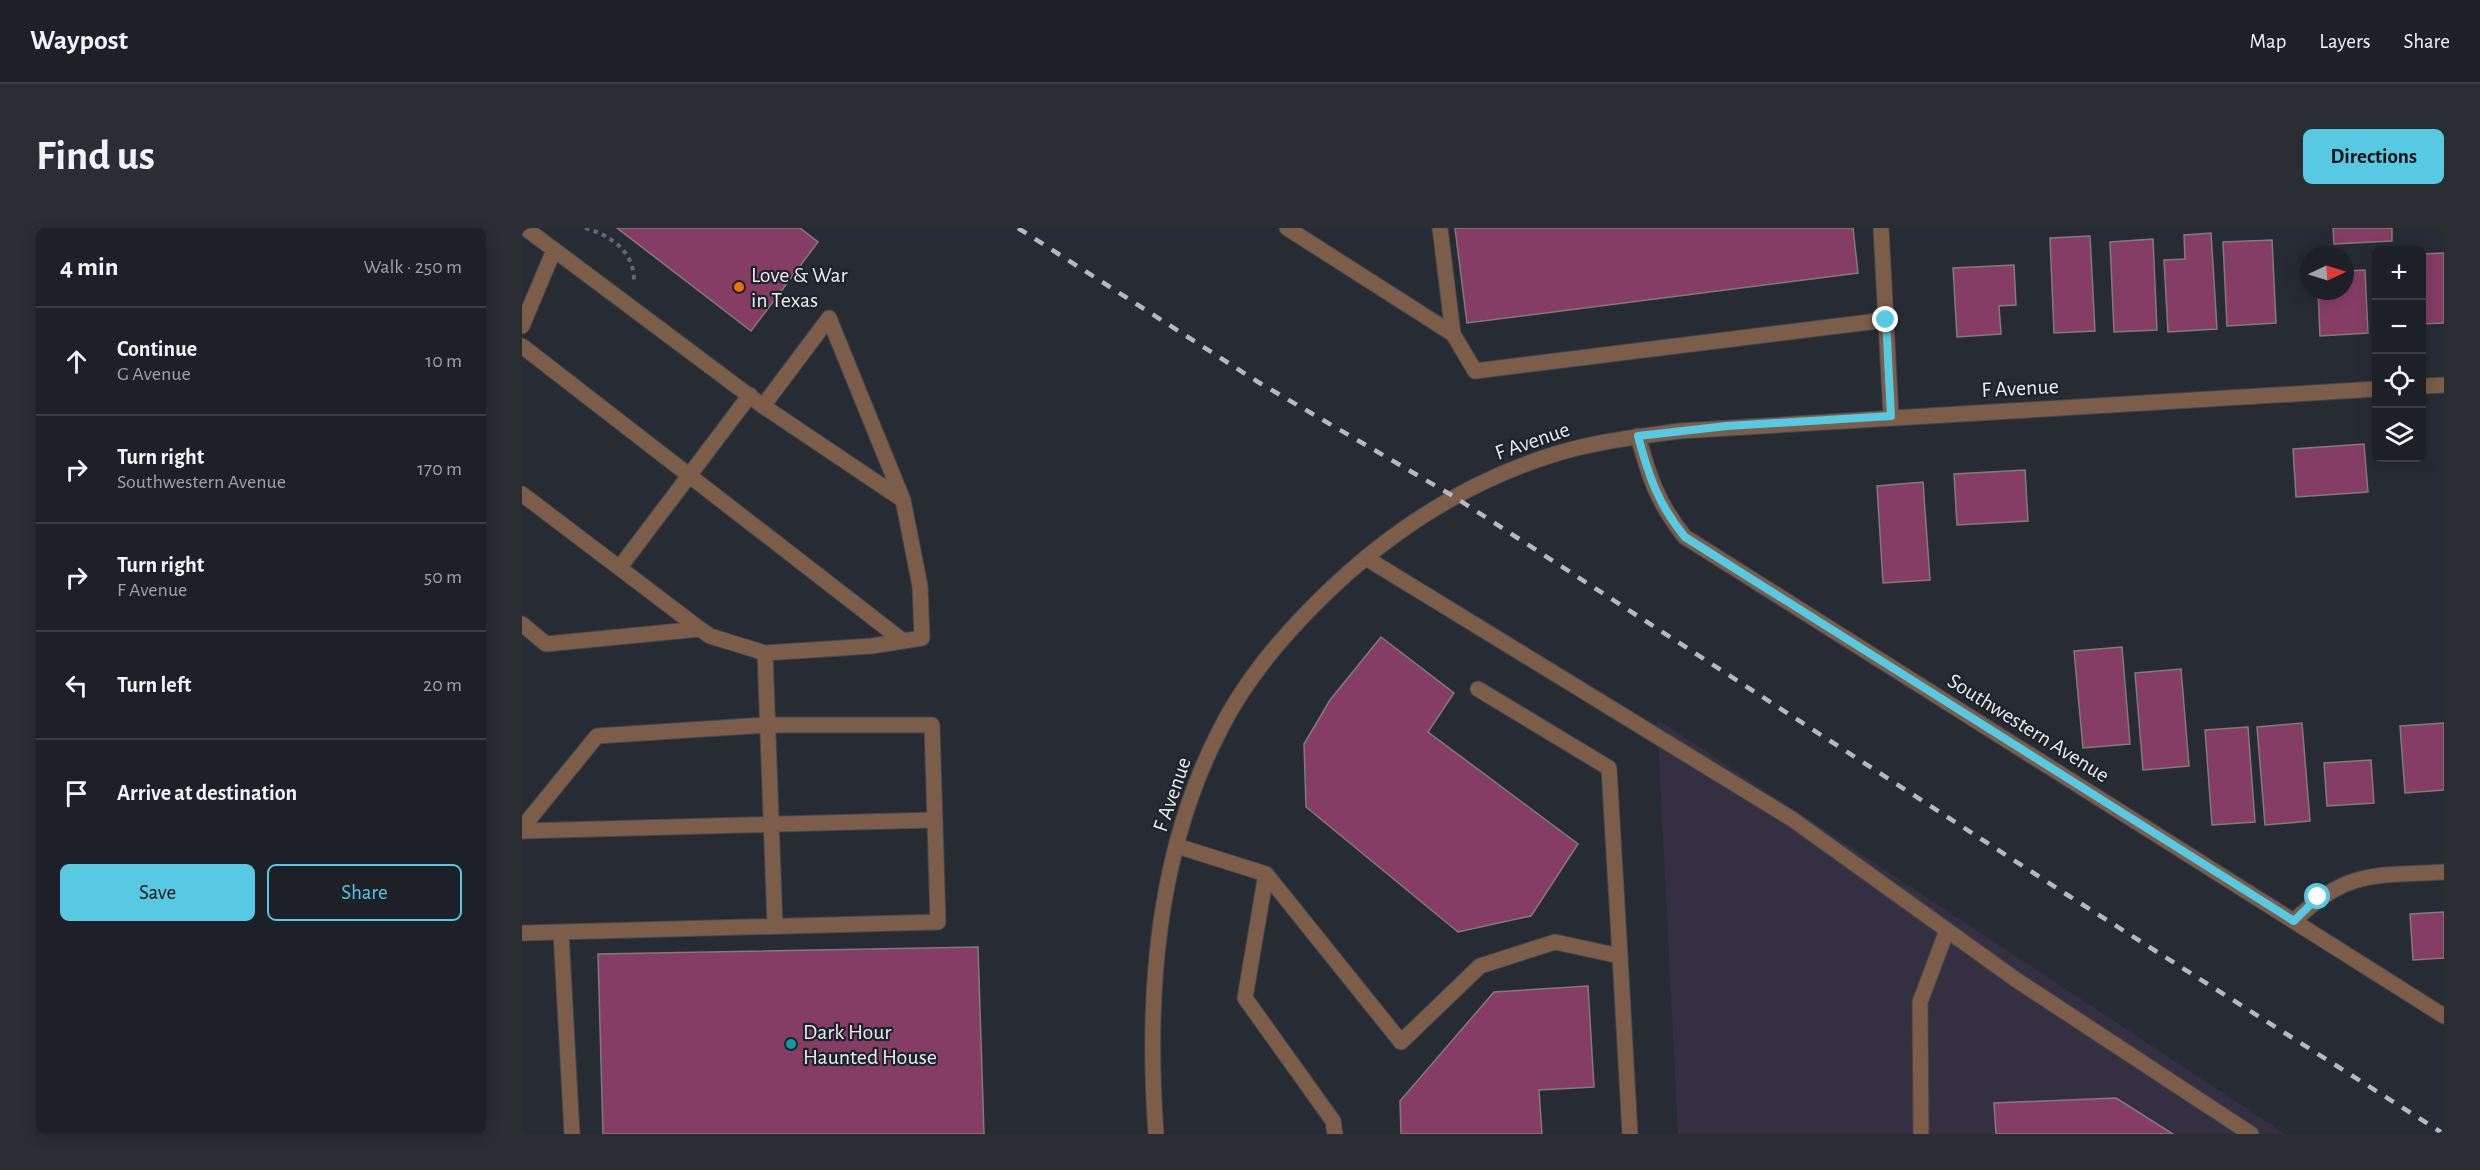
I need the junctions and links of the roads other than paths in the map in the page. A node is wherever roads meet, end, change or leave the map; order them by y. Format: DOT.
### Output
graph roads {
  1 [pos="525,228"];
  2 [pos="1287,228"];
  3 [pos="1440,228"];
  4 [pos="1881,228"];
  5 [pos="554,250"];
  6 [pos="1886,320"];
  7 [pos="522,326"];
  8 [pos="1453,334"];
  9 [pos="522,346"];
  10 [pos="2444,385"];
  11 [pos="2426,386"];
  12 [pos="2372,389"];
  13 [pos="750,395"];
  14 [pos="763,406"];
  15 [pos="1891,416"];
  16 [pos="1638,436"];
  17 [pos="690,474"];
  18 [pos="522,494"];
  19 [pos="903,500"];
  20 [pos="1366,558"];
  21 [pos="620,567"];
  22 [pos="522,624"];
  23 [pos="700,629"];
  24 [pos="903,641"];
  25 [pos="765,653"];
  26 [pos="1478,688"];
  27 [pos="766,725"];
  28 [pos="935,820"];
  29 [pos="770,824"];
  30 [pos="522,830"];
  31 [pos="1177,846"];
  32 [pos="2444,872"];
  33 [pos="1266,874"];
  34 [pos="2294,921"];
  35 [pos="774,926"];
  36 [pos="1947,930"];
  37 [pos="561,932"];
  38 [pos="522,933"];
  39 [pos="1620,956"];
  40 [pos="2444,1016"];
  41 [pos="572,1134"];
  42 [pos="1156,1134"];
  43 [pos="1335,1134"];
  44 [pos="1630,1134"];
  45 [pos="1922,1134"];
  46 [pos="2251,1134"];
  1 -- 5 [label="street"];
  2 -- 8 [label="street"];
  3 -- 8 [label="street"];
  4 -- 6 [label="street"];
  5 -- 7 [label="street"];
  5 -- 13 [label="street"];
  6 -- 8 [label="street"];
  6 -- 15 [label="street"];
  9 -- 17 [label="street"];
  10 -- 11 [label="street"];
  12 -- 15 [label="street, F Avenue"];
  13 -- 14 [label="street"];
  13 -- 17 [label="street"];
  14 -- 19 [label="street"];
  14 -- 19 [label="street"];
  15 -- 16 [label="street, F Avenue"];
  16 -- 20 [label="street, F Avenue"];
  16 -- 34 [label="street, Southwestern Avenue"];
  17 -- 21 [label="street"];
  17 -- 24 [label="street"];
  18 -- 21 [label="street"];
  19 -- 24 [label="street"];
  20 -- 31 [label="street, F Avenue"];
  20 -- 36 [label="street"];
  21 -- 23 [label="street"];
  22 -- 23 [label="street"];
  23 -- 25 [label="street"];
  24 -- 25 [label="street"];
  25 -- 27 [label="street"];
  26 -- 39 [label="street"];
  27 -- 28 [label="street"];
  27 -- 29 [label="street"];
  27 -- 30 [label="street"];
  28 -- 29 [label="street"];
  28 -- 35 [label="street"];
  29 -- 30 [label="street"];
  29 -- 35 [label="street"];
  31 -- 33 [label="street"];
  31 -- 42 [label="street, F Avenue"];
  32 -- 34 [label="street"];
  33 -- 39 [label="street"];
  33 -- 43 [label="street"];
  34 -- 40 [label="street, Southwestern Avenue"];
  35 -- 37 [label="street"];
  36 -- 45 [label="street"];
  36 -- 46 [label="street"];
  37 -- 38 [label="street"];
  37 -- 41 [label="street"];
  39 -- 44 [label="street"];
}
